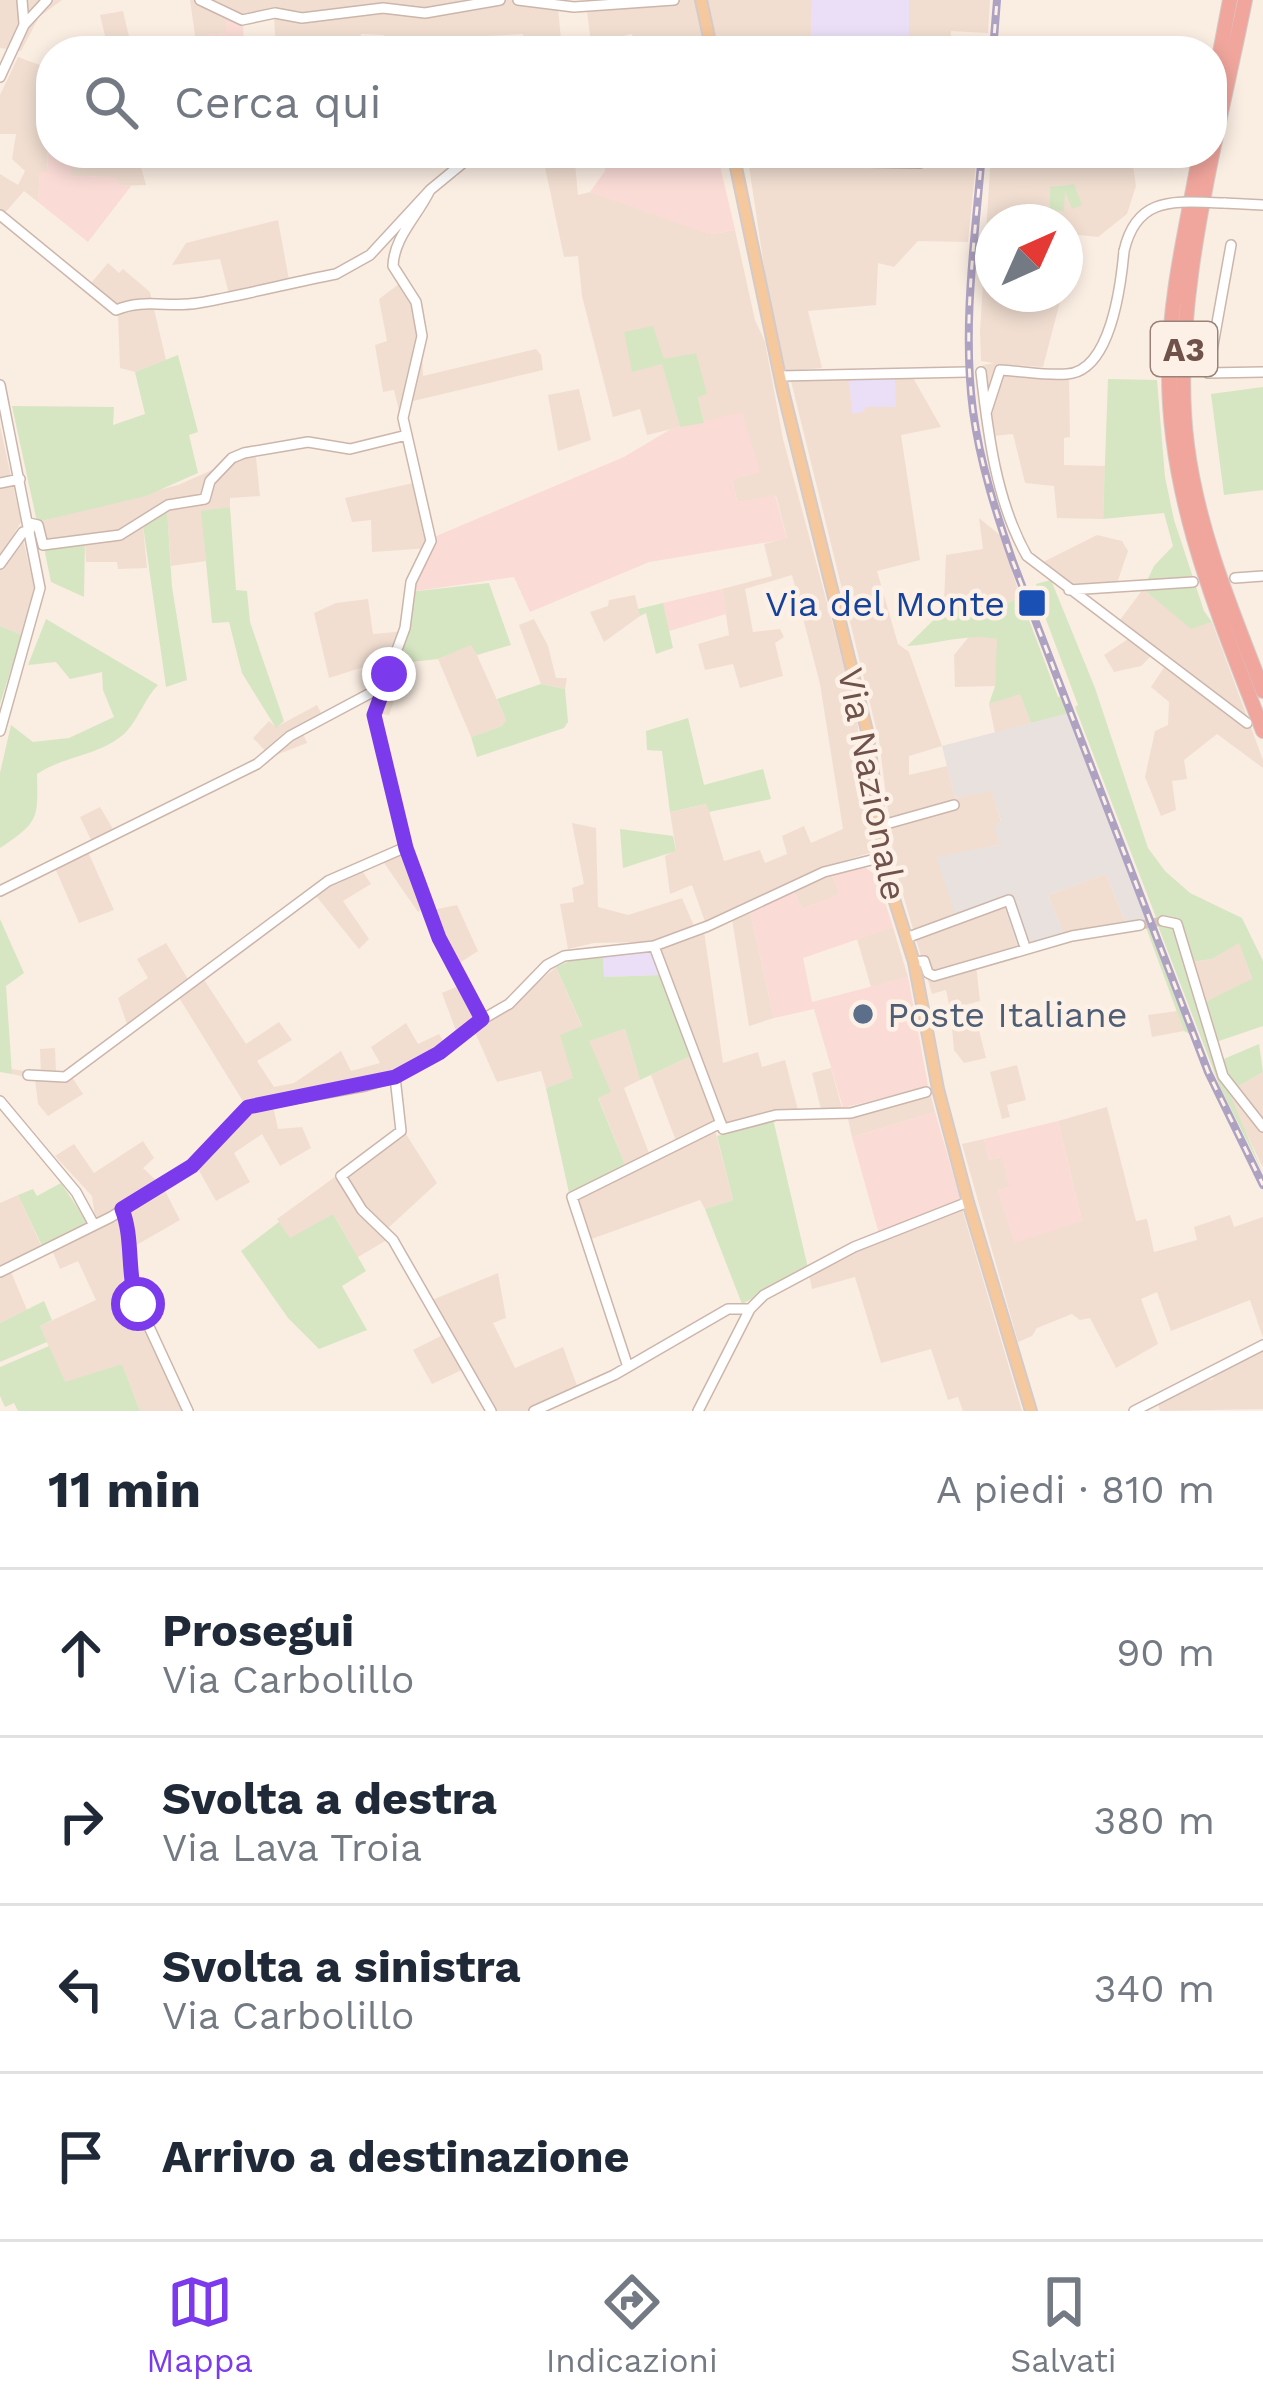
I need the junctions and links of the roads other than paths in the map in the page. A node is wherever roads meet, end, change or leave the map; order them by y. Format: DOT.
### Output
graph roads {
  1 [pos="22,0"];
  2 [pos="47,0"];
  3 [pos="200,0"];
  4 [pos="270,0"];
  5 [pos="425,0"];
  6 [pos="500,0"];
  7 [pos="518,0"];
  8 [pos="674,0"];
  9 [pos="701,0"];
  10 [pos="1230,0"];
  11 [pos="1245,0"];
  12 [pos="425,13"];
  13 [pos="270,14"];
  14 [pos="24,25"];
  15 [pos="709,36"];
  16 [pos="1223,36"];
  17 [pos="0,77"];
  18 [pos="1227,96"];
  19 [pos="457,168"];
  20 [pos="736,168"];
  21 [pos="1197,168"];
  22 [pos="1214,168"];
  23 [pos="430,190"];
  24 [pos="1263,205"];
  25 [pos="0,215"];
  26 [pos="1231,245"];
  27 [pos="967,372"];
  28 [pos="981,372"];
  29 [pos="1263,372"];
  30 [pos="780,376"];
  31 [pos="0,385"];
  32 [pos="986,412"];
  33 [pos="407,435"];
  34 [pos="20,479"];
  35 [pos="0,483"];
  36 [pos="30,526"];
  37 [pos="0,564"];
  38 [pos="1263,576"];
  39 [pos="1234,578"];
  40 [pos="1193,582"];
  41 [pos="1065,587"];
  42 [pos="381,688"];
  43 [pos="1263,691"];
  44 [pos="1247,723"];
  45 [pos="0,731"];
  46 [pos="1263,731"];
  47 [pos="954,805"];
  48 [pos="879,826"];
  49 [pos="406,848"];
  50 [pos="883,857"];
  51 [pos="0,891"];
  52 [pos="1162,921"];
  53 [pos="1140,925"];
  54 [pos="907,938"];
  55 [pos="1024,944"];
  56 [pos="654,946"];
  57 [pos="914,962"];
  58 [pos="482,1019"];
  59 [pos="28,1075"];
  60 [pos="395,1077"];
  61 [pos="931,1091"];
  62 [pos="0,1101"];
  63 [pos="722,1123"];
  64 [pos="1263,1127"];
  65 [pos="968,1202"];
  66 [pos="122,1209"];
  67 [pos="94,1225"];
  68 [pos="0,1272"];
  69 [pos="750,1310"];
  70 [pos="1263,1345"];
  71 [pos="627,1364"];
  72 [pos="188,1411"];
  73 [pos="491,1411"];
  74 [pos="534,1411"];
  75 [pos="698,1411"];
  76 [pos="1031,1411"];
  77 [pos="1134,1411"];
  1 -- 14 [label="street"];
  2 -- 14 [label="street"];
  3 -- 13 [label="street"];
  4 -- 13 [label="street"];
  5 -- 12 [label="street"];
  6 -- 12 [label="street"];
  7 -- 8 [label="street"];
  9 -- 15 [label="main road"];
  10 -- 16 [label="highway"];
  11 -- 18 [label="highway, A3"];
  12 -- 13 [label="street"];
  14 -- 17 [label="street"];
  19 -- 23 [label="street"];
  20 -- 30 [label="main road, Via Nazionale"];
  21 -- 46 [label="highway, A3"];
  22 -- 43 [label="highway, A3"];
  23 -- 25 [label="street"];
  23 -- 33 [label="street"];
  24 -- 32 [label="street, bridge"];
  26 -- 29 [label="street"];
  27 -- 30 [label="street"];
  28 -- 32 [label="street"];
  30 -- 48 [label="main road, Via Nazionale"];
  31 -- 34 [label="street"];
  32 -- 41 [label="street"];
  33 -- 36 [label="street"];
  33 -- 42 [label="street"];
  34 -- 35 [label="street"];
  34 -- 36 [label="street"];
  36 -- 37 [label="street"];
  36 -- 45 [label="street"];
  38 -- 39 [label="street"];
  40 -- 41 [label="street"];
  41 -- 44 [label="street"];
  42 -- 49 [label="street"];
  42 -- 51 [label="street"];
  47 -- 48 [label="street"];
  48 -- 50 [label="main road, Via Nazionale"];
  49 -- 58 [label="street"];
  49 -- 59 [label="street"];
  50 -- 54 [label="main road, Via Nazionale"];
  50 -- 56 [label="street"];
  52 -- 64 [label="street"];
  53 -- 57 [label="street"];
  54 -- 55 [label="street"];
  54 -- 57 [label="main road, Via Nazionale"];
  56 -- 58 [label="street"];
  56 -- 63 [label="street"];
  57 -- 61 [label="main road, Via Nazionale"];
  58 -- 60 [label="street"];
  60 -- 66 [label="street"];
  60 -- 73 [label="street"];
  61 -- 63 [label="street"];
  61 -- 65 [label="main road, Via Nazionale"];
  62 -- 67 [label="street"];
  63 -- 71 [label="street"];
  65 -- 69 [label="street"];
  65 -- 76 [label="main road, Via Nazionale"];
  66 -- 67 [label="street"];
  66 -- 72 [label="street"];
  67 -- 68 [label="street"];
  69 -- 71 [label="street"];
  69 -- 75 [label="street"];
  70 -- 77 [label="street"];
  71 -- 74 [label="street"];
}
